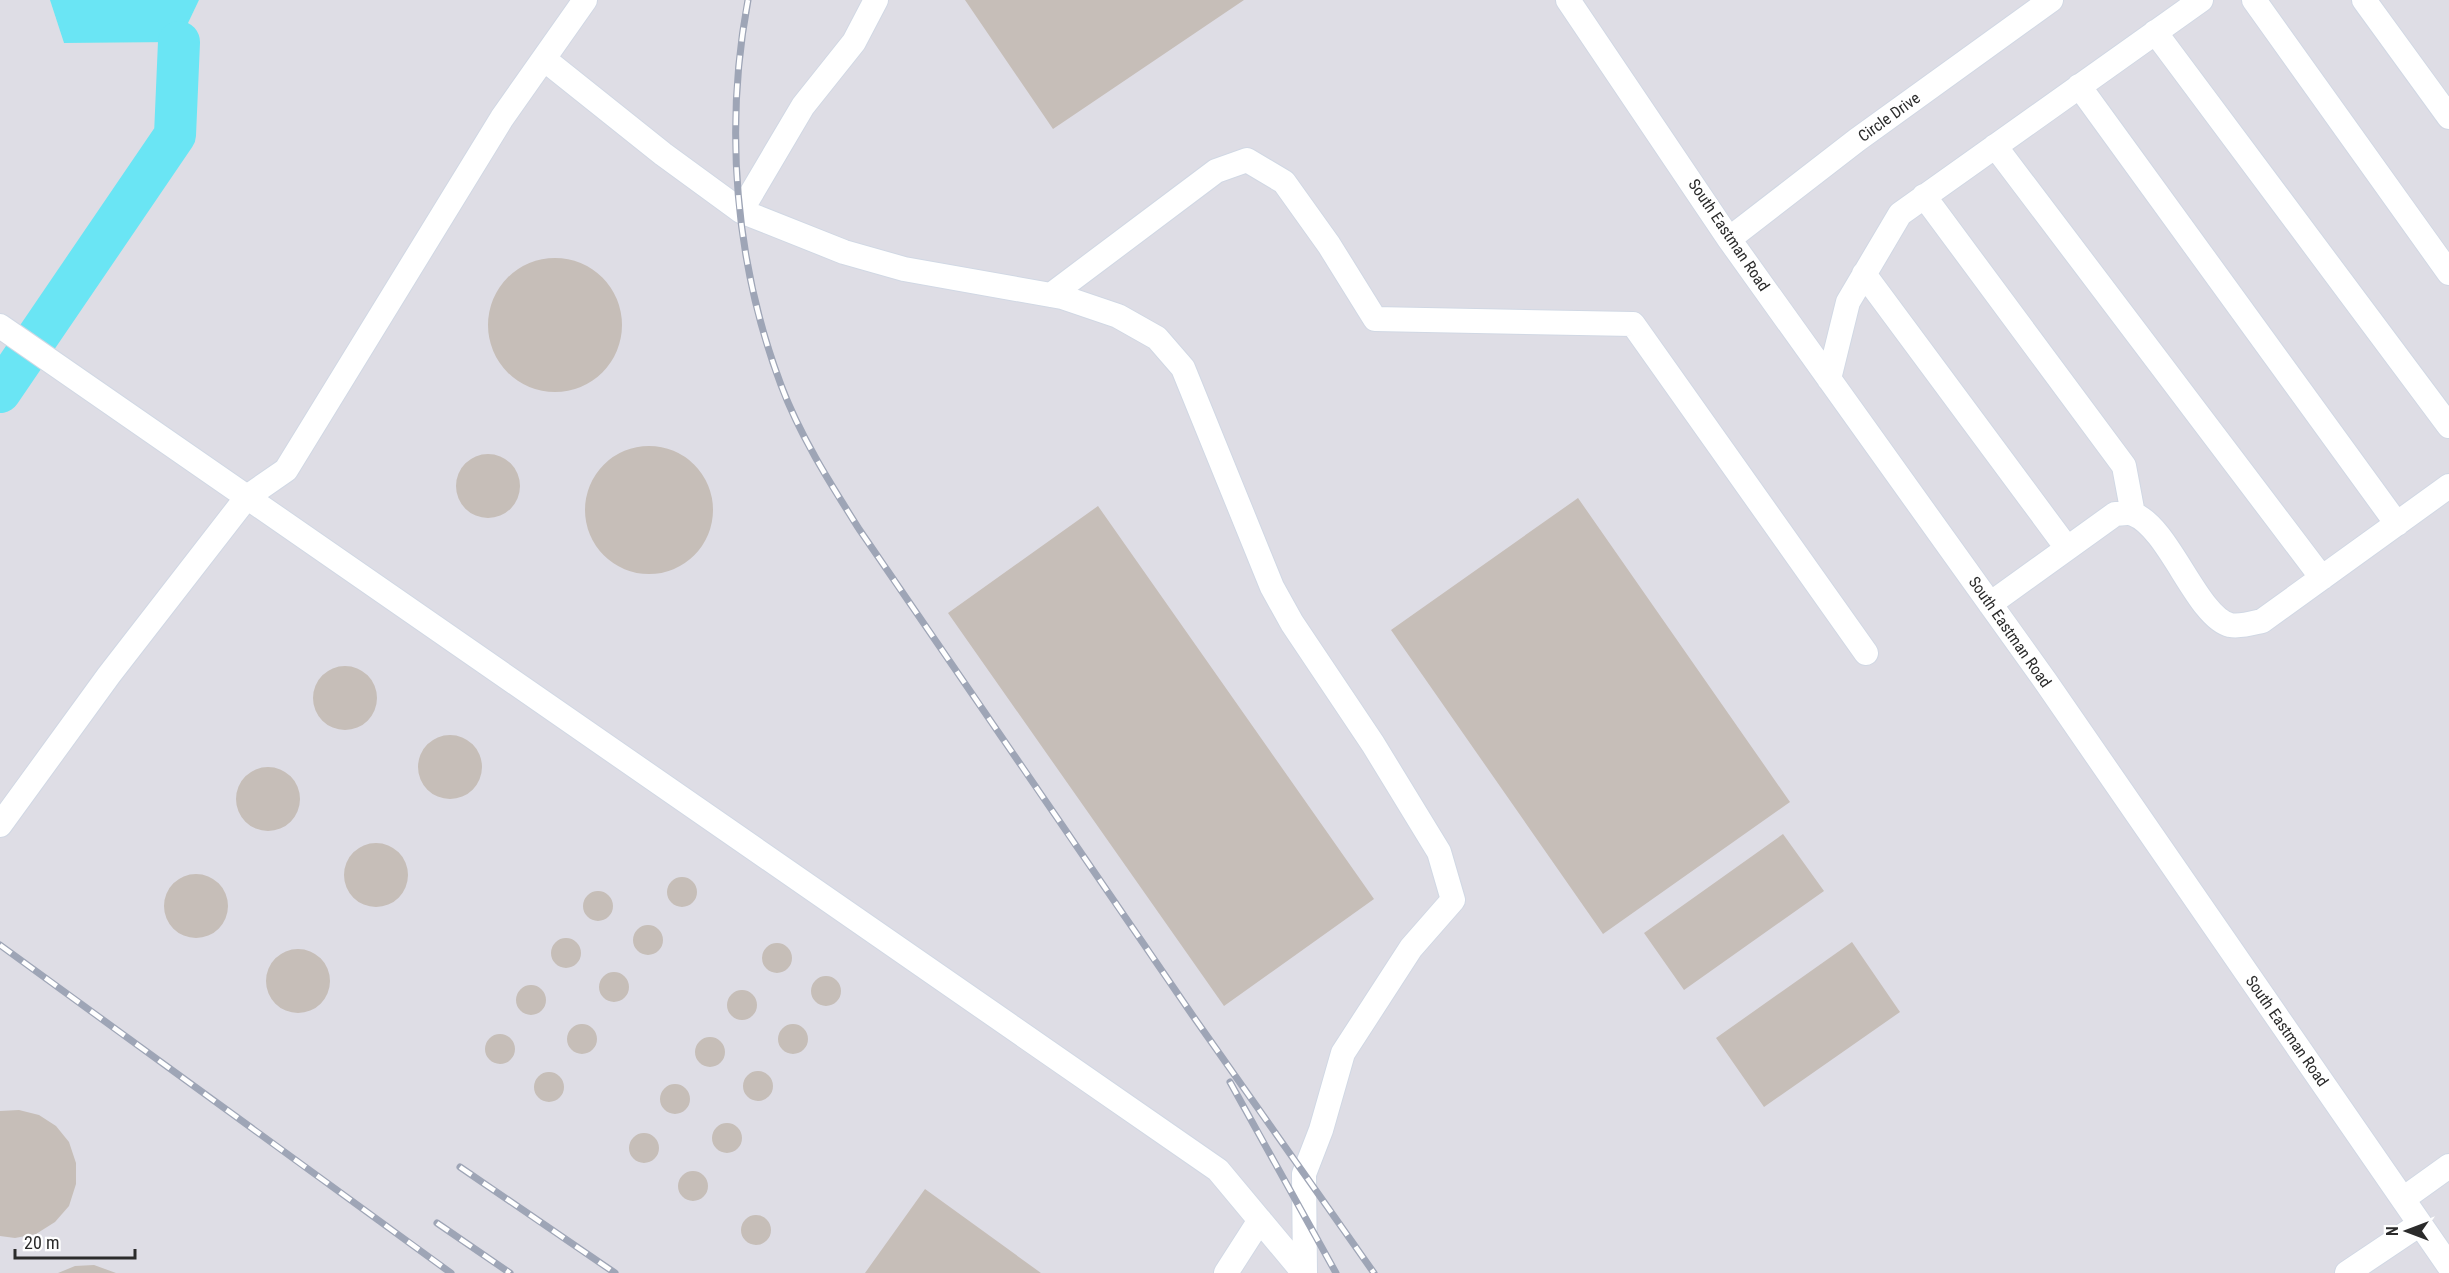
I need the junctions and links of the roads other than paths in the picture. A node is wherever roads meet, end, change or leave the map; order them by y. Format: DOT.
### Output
graph roads {
  1 [pos="585,0"];
  2 [pos="876,0"];
  3 [pos="1568,0"];
  4 [pos="2051,0"];
  5 [pos="2201,0"];
  6 [pos="2254,0"];
  7 [pos="2364,0"];
  8 [pos="2156,32"];
  9 [pos="544,59"];
  10 [pos="2079,86"];
  11 [pos="2449,117"];
  12 [pos="1995,146"];
  13 [pos="1924,196"];
  14 [pos="741,211"];
  15 [pos="1729,239"];
  16 [pos="2449,273"];
  17 [pos="1864,274"];
  18 [pos="1051,295"];
  19 [pos="0,326"];
  20 [pos="1829,379"];
  21 [pos="2449,426"];
  22 [pos="2449,486"];
  23 [pos="246,497"];
  24 [pos="2133,514"];
  25 [pos="2397,524"];
  26 [pos="2067,548"];
  27 [pos="2322,578"];
  28 [pos="1990,604"];
  29 [pos="1866,653"];
  30 [pos="0,825"];
  31 [pos="2449,1166"];
  32 [pos="2403,1198"];
  33 [pos="1260,1220"];
  34 [pos="2420,1224"];
  35 [pos="2449,1266"];
  36 [pos="1227,1273"];
  37 [pos="1304,1273"];
  38 [pos="2347,1273"];
  1 -- 9 [label="lane"];
  2 -- 14 [label="lane"];
  3 -- 15 [label="lane, South Eastman Road"];
  4 -- 15 [label="lane, Circle Drive"];
  5 -- 8 [label="lane"];
  6 -- 16 [label="lane"];
  7 -- 11 [label="lane"];
  8 -- 10 [label="lane"];
  8 -- 21 [label="lane"];
  9 -- 14 [label="lane"];
  9 -- 23 [label="lane"];
  10 -- 12 [label="lane"];
  10 -- 25 [label="lane"];
  12 -- 13 [label="lane"];
  12 -- 27 [label="lane"];
  13 -- 17 [label="lane"];
  13 -- 24 [label="lane"];
  14 -- 18 [label="lane"];
  15 -- 20 [label="lane, South Eastman Road"];
  17 -- 20 [label="lane"];
  17 -- 26 [label="lane"];
  18 -- 29 [label="lane"];
  18 -- 37 [label="lane"];
  19 -- 23 [label="lane"];
  20 -- 28 [label="lane, South Eastman Road"];
  22 -- 25 [label="lane"];
  23 -- 30 [label="lane"];
  23 -- 33 [label="lane"];
  24 -- 26 [label="lane"];
  24 -- 27 [label="lane"];
  25 -- 27 [label="lane"];
  26 -- 28 [label="lane"];
  28 -- 32 [label="lane, South Eastman Road"];
  31 -- 32 [label="lane"];
  32 -- 34 [label="lane, South Eastman Road"];
  33 -- 36 [label="lane"];
  33 -- 37 [label="lane"];
  34 -- 35 [label="lane, South Eastman Road"];
  34 -- 38 [label="lane"];
}
